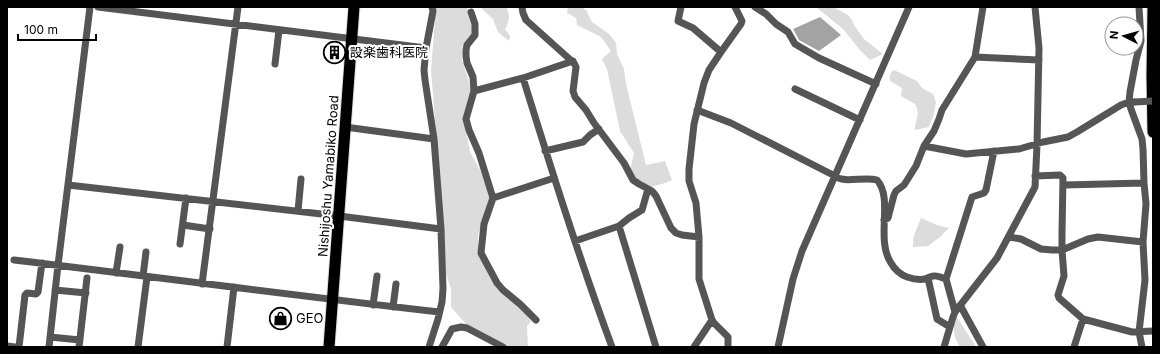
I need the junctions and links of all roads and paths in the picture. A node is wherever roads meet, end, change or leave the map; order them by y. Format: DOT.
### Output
graph roads {
  1 [pos="90,7"];
  2 [pos="98,7"];
  3 [pos="238,7"];
  4 [pos="354,7"];
  5 [pos="432,7"];
  6 [pos="522,7"];
  7 [pos="681,7"];
  8 [pos="735,7"];
  9 [pos="755,7"];
  10 [pos="909,7"];
  11 [pos="983,7"];
  12 [pos="1035,7"];
  13 [pos="1139,7"];
  14 [pos="1153,7"];
  15 [pos="471,12"];
  16 [pos="236,24"];
  17 [pos="279,30"];
  18 [pos="352,40"];
  19 [pos="426,48"];
  20 [pos="721,52"];
  21 [pos="975,57"];
  22 [pos="1039,60"];
  23 [pos="573,61"];
  24 [pos="274,64"];
  25 [pos="523,78"];
  26 [pos="876,84"];
  27 [pos="795,89"];
  28 [pos="474,91"];
  29 [pos="1153,101"];
  30 [pos="1132,102"];
  31 [pos="697,110"];
  32 [pos="860,120"];
  33 [pos="345,127"];
  34 [pos="599,129"];
  35 [pos="1153,132"];
  36 [pos="434,139"];
  37 [pos="1037,145"];
  38 [pos="924,146"];
  39 [pos="545,151"];
  40 [pos="994,151"];
  41 [pos="835,176"];
  42 [pos="1035,176"];
  43 [pos="301,178"];
  44 [pos="554,178"];
  45 [pos="1144,183"];
  46 [pos="68,184"];
  47 [pos="1064,185"];
  48 [pos="648,189"];
  49 [pos="186,198"];
  50 [pos="493,198"];
  51 [pos="213,201"];
  52 [pos="298,211"];
  53 [pos="339,216"];
  54 [pos="884,220"];
  55 [pos="183,225"];
  56 [pos="619,226"];
  57 [pos="210,229"];
  58 [pos="441,230"];
  59 [pos="699,237"];
  60 [pos="1008,237"];
  61 [pos="575,241"];
  62 [pos="1143,242"];
  63 [pos="180,244"];
  64 [pos="120,247"];
  65 [pos="1062,250"];
  66 [pos="146,252"];
  67 [pos="14,260"];
  68 [pos="42,263"];
  69 [pos="58,265"];
  70 [pos="116,273"];
  71 [pos="145,276"];
  72 [pos="377,276"];
  73 [pos="87,278"];
  74 [pos="928,278"];
  75 [pos="946,279"];
  76 [pos="202,284"];
  77 [pos="396,284"];
  78 [pos="234,287"];
  79 [pos="55,290"];
  80 [pos="86,293"];
  81 [pos="333,300"];
  82 [pos="373,305"];
  83 [pos="960,305"];
  84 [pos="393,307"];
  85 [pos="439,312"];
  86 [pos="956,312"];
  87 [pos="1082,319"];
  88 [pos="536,320"];
  89 [pos="712,320"];
  90 [pos="950,327"];
  91 [pos="1153,331"];
  92 [pos="1140,332"];
  93 [pos="50,337"];
  94 [pos="80,343"];
  95 [pos="7,346"];
  96 [pos="15,347"];
  97 [pos="19,347"];
  98 [pos="49,347"];
  99 [pos="138,347"];
  100 [pos="227,347"];
  101 [pos="330,347"];
  102 [pos="429,347"];
  103 [pos="442,347"];
  104 [pos="503,347"];
  105 [pos="612,347"];
  106 [pos="656,347"];
  107 [pos="694,347"];
  108 [pos="728,347"];
  109 [pos="778,347"];
  110 [pos="944,347"];
  111 [pos="983,347"];
  112 [pos="1074,347"];
  113 [pos="1142,347"];
  1 -- 46 [label="street"];
  2 -- 16 [label="street"];
  3 -- 16 [label="street"];
  4 -- 18 [label="highway, Nishijoshu Yamabiko Road"];
  5 -- 19 [label="street"];
  6 -- 23 [label="street"];
  7 -- 20 [label="street"];
  8 -- 20 [label="street"];
  9 -- 26 [label="street"];
  10 -- 26 [label="street"];
  11 -- 21 [label="street"];
  12 -- 22 [label="street"];
  13 -- 30 [label="street"];
  14 -- 35 [label="highway"];
  15 -- 28 [label="street"];
  16 -- 17 [label="street"];
  16 -- 51 [label="street"];
  17 -- 18 [label="street"];
  17 -- 24 [label="street"];
  18 -- 19 [label="street"];
  18 -- 33 [label="highway, Nishijoshu Yamabiko Road"];
  19 -- 36 [label="street"];
  20 -- 31 [label="street"];
  21 -- 22 [label="street"];
  21 -- 38 [label="street"];
  22 -- 37 [label="street"];
  23 -- 25 [label="street"];
  23 -- 34 [label="street"];
  25 -- 28 [label="street"];
  25 -- 39 [label="street"];
  26 -- 32 [label="street"];
  27 -- 32 [label="street"];
  28 -- 50 [label="street"];
  29 -- 30 [label="street, bridge"];
  30 -- 37 [label="street"];
  30 -- 45 [label="street"];
  31 -- 41 [label="street"];
  31 -- 59 [label="street"];
  32 -- 41 [label="street"];
  33 -- 36 [label="street"];
  33 -- 53 [label="highway, Nishijoshu Yamabiko Road"];
  34 -- 39 [label="street"];
  34 -- 48 [label="street"];
  36 -- 58 [label="street"];
  37 -- 40 [label="street"];
  37 -- 42 [label="street"];
  38 -- 40 [label="street"];
  38 -- 54 [label="street"];
  39 -- 44 [label="street"];
  40 -- 75 [label="street"];
  41 -- 54 [label="street"];
  41 -- 109 [label="street"];
  42 -- 47 [label="street"];
  42 -- 60 [label="street"];
  43 -- 52 [label="street"];
  44 -- 50 [label="street"];
  44 -- 61 [label="street"];
  45 -- 47 [label="street"];
  45 -- 62 [label="street"];
  46 -- 49 [label="street"];
  46 -- 69 [label="street"];
  47 -- 65 [label="street"];
  48 -- 56 [label="street"];
  48 -- 59 [label="street"];
  49 -- 51 [label="street"];
  49 -- 55 [label="street"];
  50 -- 88 [label="street"];
  51 -- 52 [label="street"];
  51 -- 57 [label="street"];
  52 -- 53 [label="street"];
  53 -- 58 [label="street"];
  53 -- 81 [label="highway, Nishijoshu Yamabiko Road"];
  54 -- 74 [label="street"];
  55 -- 57 [label="street"];
  55 -- 63 [label="street"];
  56 -- 61 [label="street"];
  56 -- 106 [label="street"];
  57 -- 76 [label="street"];
  58 -- 85 [label="street"];
  59 -- 89 [label="street"];
  60 -- 65 [label="street"];
  60 -- 83 [label="street"];
  61 -- 105 [label="street"];
  62 -- 65 [label="street"];
  62 -- 92 [label="street"];
  64 -- 70 [label="street"];
  65 -- 87 [label="street"];
  66 -- 71 [label="street"];
  67 -- 68 [label="street"];
  68 -- 69 [label="street"];
  68 -- 97 [label="street"];
  69 -- 70 [label="street"];
  69 -- 79 [label="street"];
  70 -- 71 [label="street"];
  71 -- 76 [label="street"];
  71 -- 99 [label="street"];
  72 -- 82 [label="street"];
  73 -- 80 [label="street"];
  74 -- 75 [label="street"];
  74 -- 90 [label="street"];
  75 -- 86 [label="street"];
  76 -- 78 [label="street"];
  77 -- 84 [label="street"];
  78 -- 81 [label="street"];
  78 -- 100 [label="street"];
  79 -- 80 [label="street"];
  79 -- 93 [label="street"];
  80 -- 94 [label="street"];
  81 -- 82 [label="street"];
  81 -- 101 [label="highway, Nishijoshu Yamabiko Road"];
  82 -- 84 [label="street"];
  83 -- 86 [label="street"];
  83 -- 111 [label="street"];
  84 -- 85 [label="street"];
  85 -- 102 [label="street"];
  86 -- 90 [label="street"];
  87 -- 92 [label="street"];
  87 -- 112 [label="street"];
  89 -- 107 [label="street"];
  89 -- 108 [label="street"];
  90 -- 110 [label="street"];
  91 -- 92 [label="street"];
  92 -- 113 [label="street"];
  93 -- 94 [label="street"];
  93 -- 98 [label="street"];
  95 -- 96 [label="street"];
  103 -- 104 [label="street"];
}
